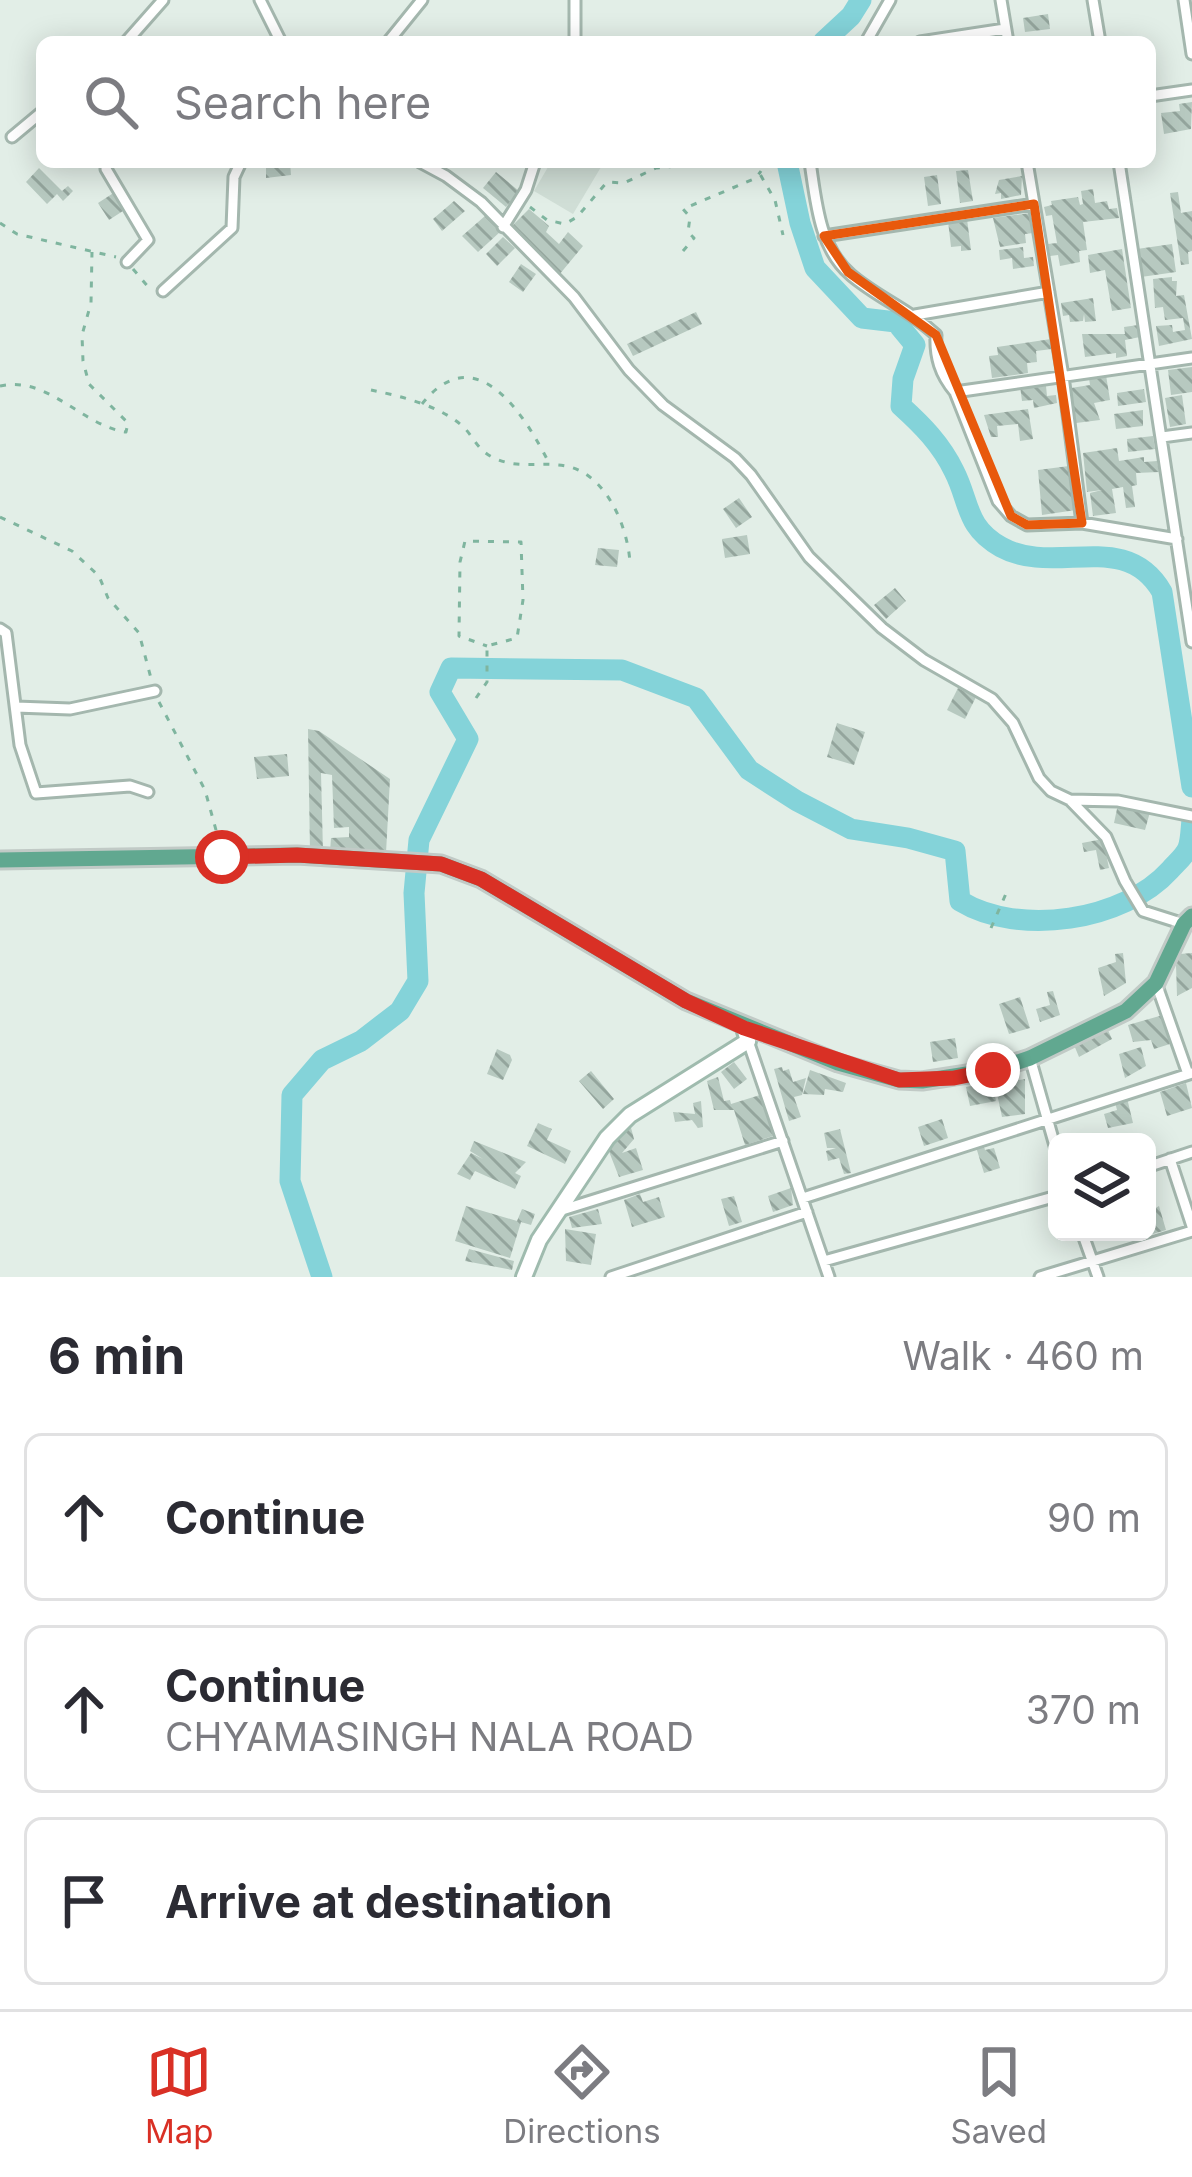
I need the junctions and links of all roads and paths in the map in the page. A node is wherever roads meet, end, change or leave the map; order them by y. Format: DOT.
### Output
graph roads {
  1 [pos="163,0"];
  2 [pos="260,0"];
  3 [pos="422,0"];
  4 [pos="575,0"];
  5 [pos="890,0"];
  6 [pos="1001,0"];
  7 [pos="1093,0"];
  8 [pos="1184,0"];
  9 [pos="1005,29"];
  10 [pos="131,36"];
  11 [pos="277,36"];
  12 [pos="393,36"];
  13 [pos="575,36"];
  14 [pos="869,36"];
  15 [pos="959,36"];
  16 [pos="1007,36"];
  17 [pos="1099,36"];
  18 [pos="1192,53"];
  19 [pos="1192,90"];
  20 [pos="1156,95"];
  21 [pos="36,117"];
  22 [pos="12,137"];
  23 [pos="238,168"];
  24 [pos="431,168"];
  25 [pos="533,168"];
  26 [pos="656,168"];
  27 [pos="758,168"];
  28 [pos="812,168"];
  29 [pos="1028,168"];
  30 [pos="1120,168"];
  31 [pos="106,169"];
  32 [pos="761,171"];
  33 [pos="522,197"];
  34 [pos="1034,203"];
  35 [pos="0,224"];
  36 [pos="503,227"];
  37 [pos="783,236"];
  38 [pos="824,236"];
  39 [pos="683,251"];
  40 [pos="92,252"];
  41 [pos="127,262"];
  42 [pos="163,291"];
  43 [pos="1048,292"];
  44 [pos="915,315"];
  45 [pos="1192,358"];
  46 [pos="1150,364"];
  47 [pos="1063,376"];
  48 [pos="0,386"];
  49 [pos="371,390"];
  50 [pos="955,392"];
  51 [pos="420,405"];
  52 [pos="1192,434"];
  53 [pos="1162,437"];
  54 [pos="551,467"];
  55 [pos="0,517"];
  56 [pos="1082,523"];
  57 [pos="1177,539"];
  58 [pos="630,563"];
  59 [pos="0,629"];
  60 [pos="1192,642"];
  61 [pos="487,646"];
  62 [pos="155,691"];
  63 [pos="476,698"];
  64 [pos="16,707"];
  65 [pos="148,792"];
  66 [pos="1070,800"];
  67 [pos="1186,815"];
  68 [pos="222,857"];
  69 [pos="0,860"];
  70 [pos="1008,889"];
  71 [pos="1188,920"];
  72 [pos="991,928"];
  73 [pos="1156,983"];
  74 [pos="746,1035"];
  75 [pos="1030,1058"];
  76 [pos="1190,1074"];
  77 [pos="1046,1117"];
  78 [pos="1051,1133"];
  79 [pos="783,1141"];
  80 [pos="1192,1152"];
  81 [pos="1170,1159"];
  82 [pos="1156,1164"];
  83 [pos="803,1198"];
  84 [pos="1048,1199"];
  85 [pos="556,1212"];
  86 [pos="807,1212"];
  87 [pos="1192,1229"];
  88 [pos="1085,1241"];
  89 [pos="1092,1260"];
  90 [pos="824,1261"];
  91 [pos="524,1277"];
  92 [pos="611,1277"];
  93 [pos="829,1277"];
  94 [pos="1040,1277"];
  95 [pos="1098,1277"];
  1 -- 10 [label="street"];
  2 -- 11 [label="street"];
  3 -- 12 [label="street"];
  4 -- 13 [label="street"];
  5 -- 14 [label="street"];
  6 -- 9 [label="street"];
  7 -- 17 [label="street"];
  8 -- 18 [label="street"];
  9 -- 15 [label="street"];
  9 -- 16 [label="street"];
  19 -- 20 [label="street"];
  21 -- 22 [label="street"];
  23 -- 42 [label="street"];
  24 -- 36 [label="street"];
  25 -- 33 [label="street"];
  26 -- 33 [label="path"];
  27 -- 32 [label="path"];
  28 -- 38 [label="street"];
  29 -- 34 [label="street"];
  30 -- 46 [label="street"];
  31 -- 41 [label="street"];
  32 -- 37 [label="path"];
  32 -- 39 [label="path"];
  33 -- 36 [label="street"];
  34 -- 38 [label="street"];
  34 -- 43 [label="street"];
  35 -- 40 [label="path"];
  36 -- 66 [label="street"];
  38 -- 44 [label="street"];
  40 -- 41 [label="path"];
  40 -- 48 [label="path"];
  41 -- 42 [label="path"];
  43 -- 44 [label="street"];
  43 -- 47 [label="street"];
  44 -- 50 [label="street"];
  45 -- 46 [label="street"];
  46 -- 47 [label="street"];
  46 -- 53 [label="street"];
  47 -- 50 [label="street"];
  47 -- 56 [label="street"];
  49 -- 51 [label="path"];
  50 -- 56 [label="street"];
  51 -- 54 [label="path"];
  51 -- 54 [label="path"];
  52 -- 53 [label="street"];
  53 -- 57 [label="street"];
  54 -- 58 [label="path"];
  55 -- 62 [label="path"];
  56 -- 57 [label="street"];
  57 -- 60 [label="street"];
  59 -- 64 [label="street"];
  61 -- 61 [label="path"];
  61 -- 63 [label="path"];
  62 -- 64 [label="street"];
  62 -- 68 [label="path"];
  64 -- 65 [label="street"];
  66 -- 67 [label="street"];
  66 -- 71 [label="street"];
  68 -- 69 [label="main road"];
  68 -- 74 [label="main road"];
  70 -- 72 [label="path"];
  71 -- 73 [label="main road"];
  73 -- 75 [label="main road"];
  73 -- 76 [label="street"];
  74 -- 75 [label="main road"];
  74 -- 79 [label="street"];
  74 -- 85 [label="main road"];
  75 -- 77 [label="street"];
  76 -- 77 [label="street"];
  77 -- 78 [label="street"];
  77 -- 83 [label="street"];
  79 -- 83 [label="street"];
  79 -- 85 [label="street"];
  80 -- 81 [label="street"];
  81 -- 82 [label="street"];
  81 -- 87 [label="street"];
  83 -- 86 [label="street"];
  84 -- 90 [label="street"];
  85 -- 91 [label="main road"];
  86 -- 90 [label="street"];
  86 -- 92 [label="street"];
  87 -- 89 [label="street"];
  88 -- 89 [label="street"];
  89 -- 94 [label="street"];
  89 -- 95 [label="street"];
  90 -- 93 [label="street"];
}
